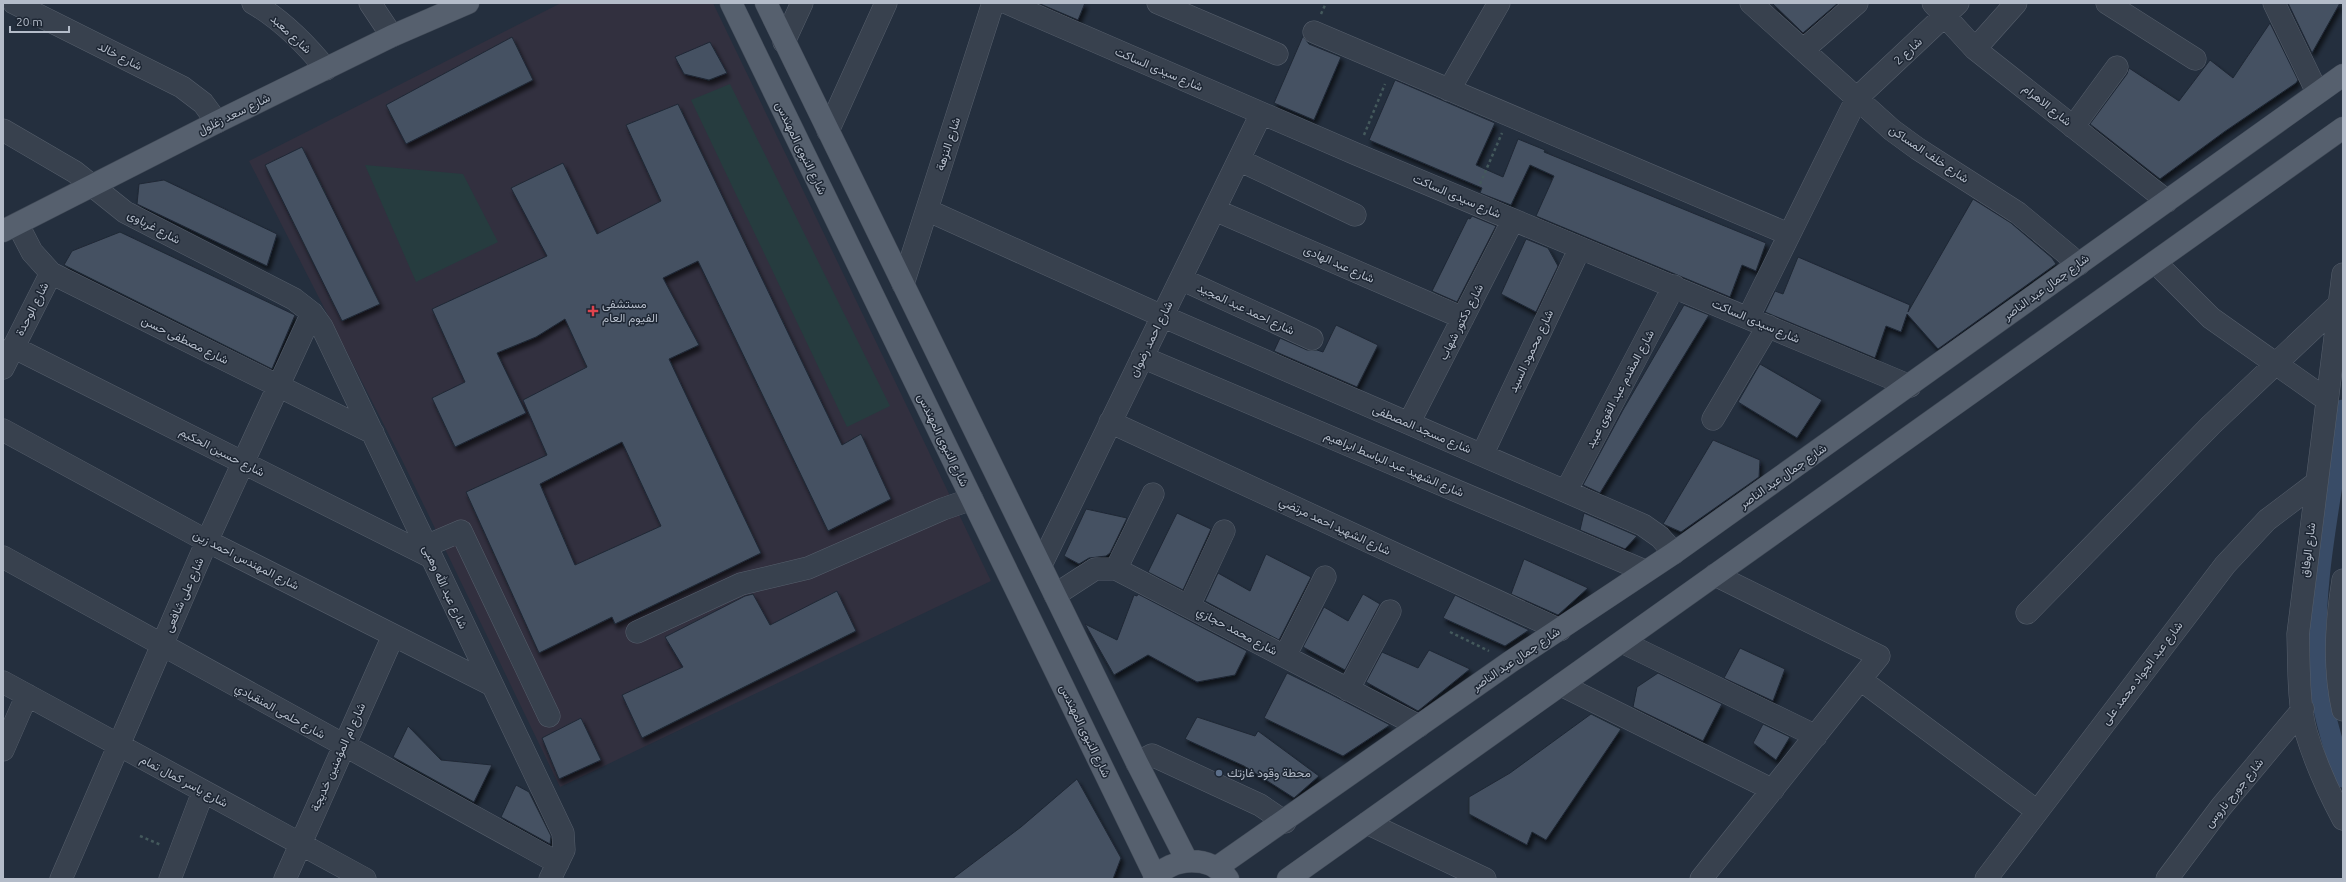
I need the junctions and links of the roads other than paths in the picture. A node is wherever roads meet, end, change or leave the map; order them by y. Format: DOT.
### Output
graph roads {
  1 [pos="14,3"];
  2 [pos="253,3"];
  3 [pos="370,3"];
  4 [pos="468,3"];
  5 [pos="730,3"];
  6 [pos="766,3"];
  7 [pos="802,3"];
  8 [pos="886,3"];
  9 [pos="993,3"];
  10 [pos="1007,3"];
  11 [pos="1158,3"];
  12 [pos="1499,3"];
  13 [pos="1751,3"];
  14 [pos="1857,3"];
  15 [pos="2016,3"];
  16 [pos="2106,3"];
  17 [pos="2274,3"];
  18 [pos="1945,7"];
  19 [pos="1314,32"];
  20 [pos="392,36"];
  21 [pos="784,42"];
  22 [pos="1975,48"];
  23 [pos="1803,50"];
  24 [pos="1276,54"];
  25 [pos="2195,59"];
  26 [pos="2117,67"];
  27 [pos="326,69"];
  28 [pos="2343,74"];
  29 [pos="805,84"];
  30 [pos="1449,90"];
  31 [pos="2317,92"];
  32 [pos="777,97"];
  33 [pos="1857,98"];
  34 [pos="1261,114"];
  35 [pos="217,122"];
  36 [pos="825,126"];
  37 [pos="2073,127"];
  38 [pos="2343,128"];
  39 [pos="3,130"];
  40 [pos="795,135"];
  41 [pos="1239,160"];
  42 [pos="93,186"];
  43 [pos="2167,201"];
  44 [pos="927,210"];
  45 [pos="1215,210"];
  46 [pos="1355,215"];
  47 [pos="1513,220"];
  48 [pos="10,228"];
  49 [pos="1788,234"];
  50 [pos="1580,248"];
  51 [pos="2155,262"];
  52 [pos="2079,264"];
  53 [pos="51,273"];
  54 [pos="2343,274"];
  55 [pos="1181,279"];
  56 [pos="903,284"];
  57 [pos="1674,286"];
  58 [pos="2339,304"];
  59 [pos="312,313"];
  60 [pos="1162,316"];
  61 [pos="1463,318"];
  62 [pos="1748,318"];
  63 [pos="1768,326"];
  64 [pos="1312,339"];
  65 [pos="13,347"];
  66 [pos="1142,358"];
  67 [pos="2276,363"];
  68 [pos="3,368"];
  69 [pos="1910,386"];
  70 [pos="280,387"];
  71 [pos="2327,400"];
  72 [pos="1713,419"];
  73 [pos="1110,422"];
  74 [pos="1409,423"];
  75 [pos="3,430"];
  76 [pos="374,433"];
  77 [pos="1482,455"];
  78 [pos="244,463"];
  79 [pos="2316,484"];
  80 [pos="1002,488"];
  81 [pos="1566,491"];
  82 [pos="1153,494"];
  83 [pos="972,499"];
  84 [pos="1224,531"];
  85 [pos="207,541"];
  86 [pos="429,552"];
  87 [pos="1674,553"];
  88 [pos="3,557"];
  89 [pos="1041,565"];
  90 [pos="1116,569"];
  91 [pos="1645,571"];
  92 [pos="1715,575"];
  93 [pos="1325,577"];
  94 [pos="2343,580"];
  95 [pos="1055,595"];
  96 [pos="1189,606"];
  97 [pos="1390,611"];
  98 [pos="2027,613"];
  99 [pos="1560,630"];
  100 [pos="637,632"];
  101 [pos="392,636"];
  102 [pos="1622,642"];
  103 [pos="161,645"];
  104 [pos="1285,656"];
  105 [pos="1861,680"];
  106 [pos="3,682"];
  107 [pos="492,685"];
  108 [pos="1561,685"];
  109 [pos="1348,690"];
  110 [pos="27,696"];
  111 [pos="2303,708"];
  112 [pos="2343,710"];
  113 [pos="548,716"];
  114 [pos="1419,726"];
  115 [pos="1816,736"];
  116 [pos="343,745"];
  117 [pos="120,747"];
  118 [pos="3,750"];
  119 [pos="1136,763"];
  120 [pos="1773,790"];
  121 [pos="203,792"];
  122 [pos="2037,811"];
  123 [pos="2343,819"];
  124 [pos="1285,822"];
  125 [pos="1367,823"];
  126 [pos="300,842"];
  127 [pos="1187,861"];
  128 [pos="554,871"];
  129 [pos="1222,874"];
  130 [pos="1154,878"];
  131 [pos="61,879"];
  132 [pos="170,879"];
  133 [pos="285,879"];
  134 [pos="365,879"];
  135 [pos="1288,879"];
  136 [pos="1485,879"];
  137 [pos="1701,879"];
  138 [pos="1986,879"];
  139 [pos="2167,879"];
  1 -- 35 [label="street, شارع خالد"];
  2 -- 27 [label="street, شارع معبد"];
  3 -- 20 [label="street"];
  4 -- 20 [label="main road, شارع سعد زغلول"];
  5 -- 32 [label="main road, شارع النبوى المهندس"];
  6 -- 21 [label="main road"];
  7 -- 21 [label="street"];
  8 -- 36 [label="street"];
  9 -- 44 [label="street, شارع النزهة"];
  10 -- 34 [label="street, شارع سيدى الساكت"];
  11 -- 24 [label="street"];
  12 -- 30 [label="street"];
  13 -- 23 [label="street, شارع خلف المساكن"];
  14 -- 23 [label="street"];
  15 -- 22 [label="street"];
  16 -- 25 [label="street"];
  17 -- 31 [label="street"];
  18 -- 22 [label="street, شارع الاهرام"];
  18 -- 33 [label="street, شارع 2"];
  19 -- 30 [label="street"];
  20 -- 27 [label="main road, شارع سعد زغلول"];
  21 -- 29 [label="main road"];
  22 -- 37 [label="street, شارع الاهرام"];
  23 -- 33 [label="street, شارع خلف المساكن"];
  26 -- 37 [label="street"];
  27 -- 35 [label="main road, شارع سعد زغلول"];
  28 -- 31 [label="main road, شارع جمال عبد الناصر"];
  29 -- 32 [label="main road"];
  29 -- 36 [label="main road"];
  30 -- 49 [label="street"];
  31 -- 43 [label="main road, شارع جمال عبد الناصر"];
  32 -- 40 [label="main road, شارع النبوى المهندس"];
  33 -- 49 [label="street, شارع 2"];
  33 -- 52 [label="street, شارع خلف المساكن"];
  34 -- 41 [label="street, شارع احمد رضوان"];
  34 -- 47 [label="street, شارع سيدى الساكت"];
  35 -- 42 [label="main road, شارع سعد زغلول"];
  36 -- 40 [label="main road"];
  36 -- 56 [label="main road"];
  37 -- 43 [label="street, شارع الاهرام"];
  38 -- 51 [label="main road"];
  39 -- 42 [label="street, شارع غرباوى"];
  40 -- 83 [label="main road, شارع النبوى المهندس"];
  41 -- 45 [label="street, شارع احمد رضوان"];
  41 -- 46 [label="street"];
  42 -- 48 [label="main road, شارع سعد زغلول"];
  42 -- 59 [label="street, شارع غرباوى"];
  43 -- 52 [label="main road, شارع جمال عبد الناصر"];
  44 -- 56 [label="street, شارع النزهة"];
  44 -- 60 [label="street, شارع مسجد المصطفى"];
  45 -- 55 [label="street, شارع احمد رضوان"];
  45 -- 61 [label="street, شارع عبد الهادى"];
  47 -- 50 [label="street, شارع سيدى الساكت"];
  47 -- 61 [label="street, شارع دكتور شهاب"];
  48 -- 53 [label="street, شارع مصطفى حسن"];
  49 -- 62 [label="street, شارع 2"];
  50 -- 57 [label="street, شارع سيدى الساكت"];
  50 -- 77 [label="street, شارع محمود السيد"];
  51 -- 67 [label="street"];
  51 -- 92 [label="main road"];
  52 -- 69 [label="main road, شارع جمال عبد الناصر"];
  53 -- 65 [label="street, شارع الوحدة"];
  53 -- 70 [label="street, شارع مصطفى حسن"];
  54 -- 58 [label="street, شارع الوفاق"];
  55 -- 60 [label="street, شارع احمد رضوان"];
  55 -- 64 [label="street, شارع احمد عبد المجيد"];
  56 -- 80 [label="main road"];
  57 -- 62 [label="street, شارع سيدى الساكت"];
  57 -- 81 [label="street, شارع المقدم عبد القوى عبيد"];
  58 -- 67 [label="street"];
  58 -- 71 [label="street, شارع الوفاق"];
  59 -- 70 [label="street, شارع على شافعى"];
  59 -- 76 [label="street, شارع عبد الله وهبى"];
  60 -- 66 [label="street, شارع احمد رضوان"];
  60 -- 74 [label="street, شارع مسجد المصطفى"];
  61 -- 74 [label="street, شارع دكتور شهاب"];
  62 -- 63 [label="street, شارع سيدى الساكت"];
  63 -- 69 [label="street, شارع سيدى الساكت"];
  63 -- 72 [label="street"];
  65 -- 68 [label="street, شارع الوحدة"];
  65 -- 78 [label="street, شارع حسين الحكيم"];
  66 -- 73 [label="street, شارع احمد رضوان"];
  66 -- 91 [label="street, شارع الشهيد عبد الباسط ابراهيم"];
  67 -- 71 [label="street"];
  67 -- 98 [label="street"];
  69 -- 87 [label="main road, شارع جمال عبد الناصر"];
  70 -- 76 [label="street, شارع مصطفى حسن"];
  70 -- 78 [label="street, شارع على شافعى"];
  71 -- 79 [label="street, شارع الوفاق"];
  73 -- 89 [label="street, شارع احمد رضوان"];
  73 -- 99 [label="street, شارع الشهيد احمد مرتضي"];
  74 -- 77 [label="street, شارع مسجد المصطفى"];
  75 -- 85 [label="street, شارع المهندس احمد زين"];
  76 -- 86 [label="street, شارع عبد الله وهبى"];
  77 -- 81 [label="street, شارع مسجد المصطفى"];
  78 -- 85 [label="street, شارع على شافعى"];
  78 -- 86 [label="street, شارع حسين الحكيم"];
  79 -- 111 [label="street, شارع الوفاق"];
  79 -- 122 [label="street, شارع عبد الجواد محمد على"];
  80 -- 83 [label="main road"];
  80 -- 89 [label="main road"];
  81 -- 87 [label="street, شارع مسجد المصطفى"];
  82 -- 90 [label="street"];
  83 -- 100 [label="street"];
  83 -- 130 [label="main road, شارع النبوى المهندس"];
  84 -- 96 [label="street"];
  85 -- 101 [label="street, شارع المهندس احمد زين"];
  85 -- 103 [label="street, شارع على شافعى"];
  86 -- 107 [label="street, شارع عبد الله وهبى"];
  86 -- 113 [label="street"];
  87 -- 91 [label="main road, شارع جمال عبد الناصر"];
  88 -- 103 [label="street, شارع حلمى المنقبادي"];
  89 -- 95 [label="main road"];
  90 -- 95 [label="street, شارع محمد حجازي"];
  90 -- 96 [label="street, شارع محمد حجازي"];
  91 -- 99 [label="main road, شارع جمال عبد الناصر"];
  92 -- 102 [label="main road"];
  92 -- 105 [label="street"];
  93 -- 104 [label="street"];
  94 -- 112 [label="street"];
  95 -- 119 [label="main road"];
  96 -- 104 [label="street, شارع محمد حجازي"];
  97 -- 109 [label="street"];
  99 -- 114 [label="main road, شارع جمال عبد الناصر"];
  101 -- 107 [label="street, شارع المهندس احمد زين"];
  101 -- 116 [label="street, شارع ام المؤمنين خديجة"];
  102 -- 108 [label="main road"];
  102 -- 115 [label="street"];
  103 -- 116 [label="street, شارع حلمى المنقبادي"];
  103 -- 117 [label="street, شارع على شافعى"];
  104 -- 109 [label="street, شارع محمد حجازي"];
  105 -- 115 [label="street"];
  105 -- 122 [label="street"];
  106 -- 110 [label="street, شارع ياسر كمال تمام"];
  107 -- 128 [label="street, شارع عبد الله وهبى"];
  108 -- 120 [label="street"];
  108 -- 125 [label="main road"];
  109 -- 114 [label="street, شارع محمد حجازي"];
  110 -- 117 [label="street, شارع ياسر كمال تمام"];
  110 -- 118 [label="street"];
  111 -- 123 [label="street, شارع الوفاق"];
  111 -- 139 [label="street, شارع جورج ناروس"];
  114 -- 124 [label="main road, شارع جمال عبد الناصر"];
  115 -- 120 [label="street"];
  116 -- 126 [label="street, شارع ام المؤمنين خديجة"];
  116 -- 128 [label="street, شارع حلمى المنقبادي"];
  117 -- 121 [label="street, شارع ياسر كمال تمام"];
  117 -- 131 [label="street, شارع على شافعى"];
  119 -- 124 [label="street"];
  119 -- 127 [label="main road"];
  120 -- 137 [label="street"];
  121 -- 126 [label="street, شارع ياسر كمال تمام"];
  121 -- 132 [label="street"];
  122 -- 138 [label="street, شارع عبد الجواد محمد على"];
  124 -- 129 [label="main road, شارع جمال عبد الناصر"];
  125 -- 135 [label="main road"];
  125 -- 136 [label="street"];
  126 -- 133 [label="street, شارع ام المؤمنين خديجة"];
  126 -- 134 [label="street, شارع ياسر كمال تمام"];
  127 -- 129 [label="main road"];
  127 -- 130 [label="main road"];
}
